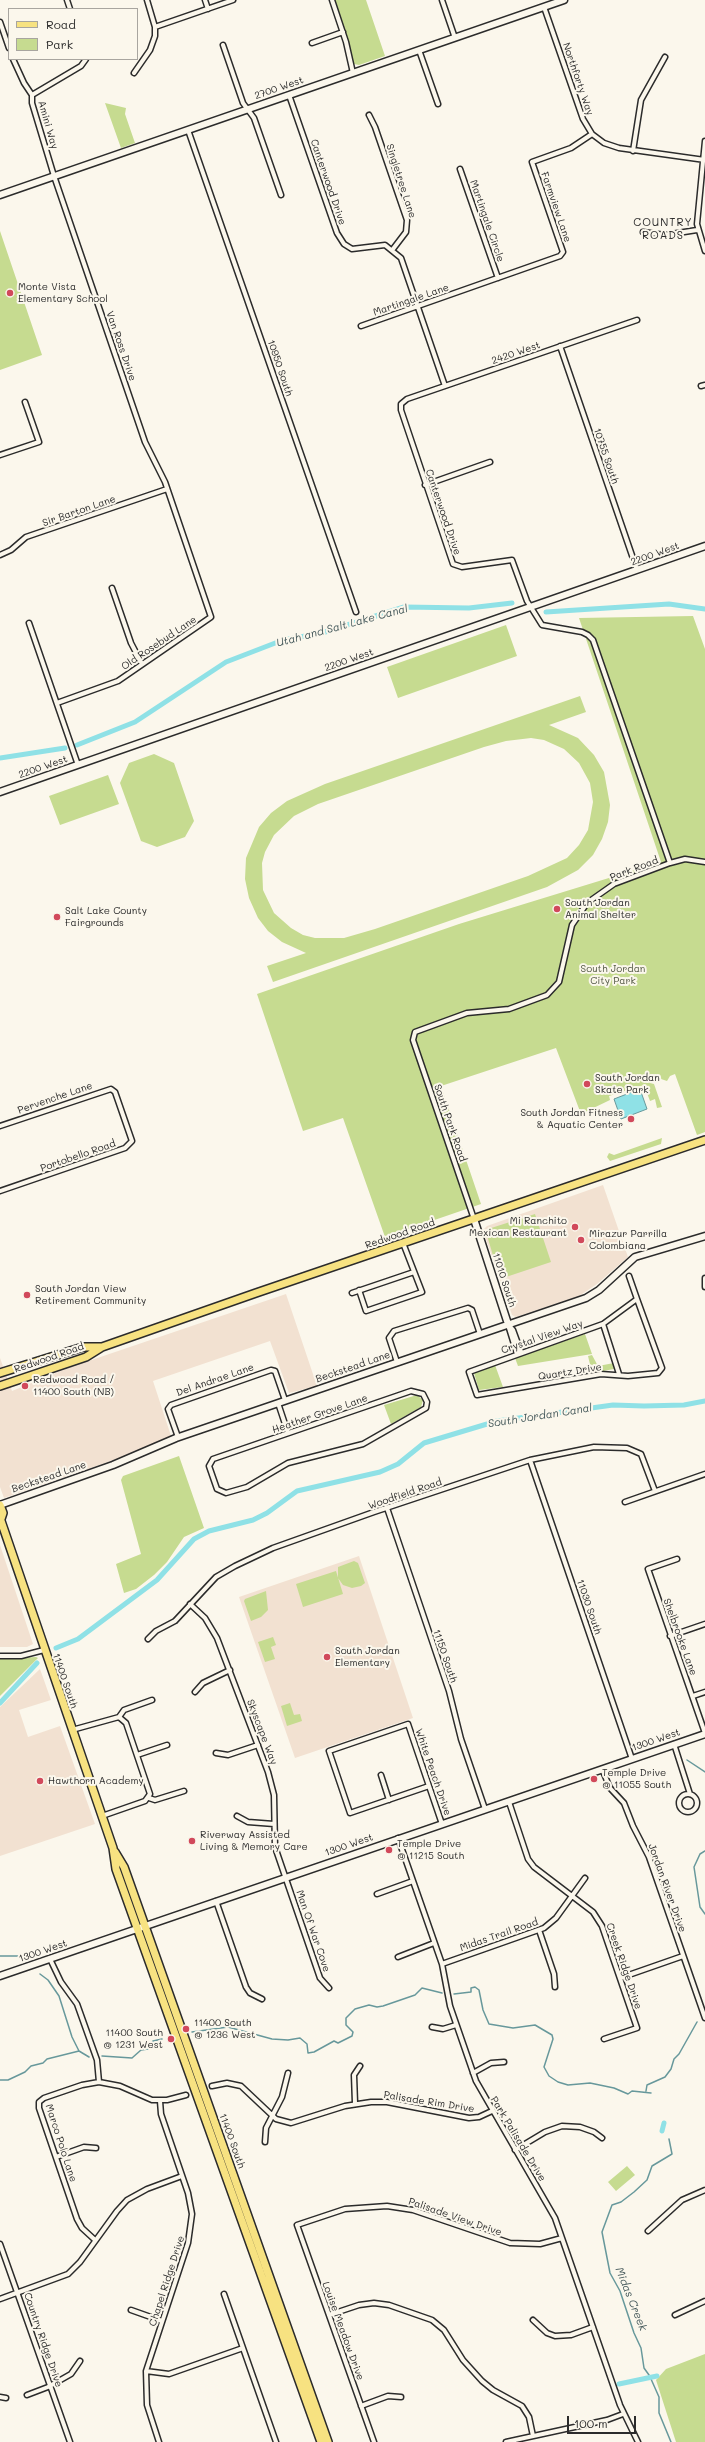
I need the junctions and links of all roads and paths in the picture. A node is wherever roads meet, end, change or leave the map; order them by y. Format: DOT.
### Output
graph roads {
  1 [pos="146,0"];
  2 [pos="205,0"];
  3 [pos="233,0"];
  4 [pos="332,0"];
  5 [pos="442,0"];
  6 [pos="564,0"];
  7 [pos="544,7"];
  8 [pos="208,8"];
  9 [pos="0,22"];
  10 [pos="155,27"];
  11 [pos="343,32"];
  12 [pos="455,38"];
  13 [pos="312,43"];
  14 [pos="8,45"];
  15 [pos="223,45"];
  16 [pos="419,50"];
  17 [pos="665,57"];
  18 [pos="13,60"];
  19 [pos="85,60"];
  20 [pos="134,73"];
  21 [pos="353,73"];
  22 [pos="32,95"];
  23 [pos="289,95"];
  24 [pos="438,104"];
  25 [pos="248,109"];
  26 [pos="369,115"];
  27 [pos="188,130"];
  28 [pos="592,134"];
  29 [pos="705,141"];
  30 [pos="633,151"];
  31 [pos="704,160"];
  32 [pos="460,169"];
  33 [pos="54,176"];
  34 [pos="0,195"];
  35 [pos="281,195"];
  36 [pos="697,230"];
  37 [pos="643,232"];
  38 [pos="393,249"];
  39 [pos="705,251"];
  40 [pos="563,252"];
  41 [pos="498,278"];
  42 [pos="418,306"];
  43 [pos="637,320"];
  44 [pos="361,326"];
  45 [pos="560,346"];
  46 [pos="445,386"];
  47 [pos="25,402"];
  48 [pos="401,404"];
  49 [pos="142,431"];
  50 [pos="0,455"];
  51 [pos="490,462"];
  52 [pos="426,485"];
  53 [pos="167,489"];
  54 [pos="705,546"];
  55 [pos="0,555"];
  56 [pos="637,571"];
  57 [pos="112,588"];
  58 [pos="531,608"];
  59 [pos="356,612"];
  60 [pos="29,623"];
  61 [pos="142,664"];
  62 [pos="57,703"];
  63 [pos="78,765"];
  64 [pos="0,792"];
  65 [pos="705,862"];
  66 [pos="670,864"];
  67 [pos="415,1032"];
  68 [pos="115,1092"];
  69 [pos="0,1126"];
  70 [pos="705,1140"];
  71 [pos="0,1191"];
  72 [pos="474,1219"];
  73 [pos="705,1236"];
  74 [pos="404,1243"];
  75 [pos="414,1272"];
  76 [pos="629,1276"];
  77 [pos="705,1278"];
  78 [pos="705,1287"];
  79 [pos="359,1290"];
  80 [pos="352,1293"];
  81 [pos="637,1298"];
  82 [pos="508,1324"];
  83 [pos="603,1324"];
  84 [pos="480,1334"];
  85 [pos="102,1347"];
  86 [pos="519,1353"];
  87 [pos="398,1362"];
  88 [pos="0,1373"];
  89 [pos="619,1374"];
  90 [pos="0,1386"];
  91 [pos="477,1395"];
  92 [pos="285,1400"];
  93 [pos="278,1403"];
  94 [pos="288,1433"];
  95 [pos="178,1437"];
  96 [pos="530,1460"];
  97 [pos="705,1474"];
  98 [pos="655,1491"];
  99 [pos="625,1502"];
  100 [pos="0,1505"];
  101 [pos="387,1508"];
  102 [pos="1,1518"];
  103 [pos="677,1559"];
  104 [pos="190,1604"];
  105 [pos="705,1624"];
  106 [pos="670,1636"];
  107 [pos="148,1639"];
  108 [pos="44,1650"];
  109 [pos="0,1656"];
  110 [pos="230,1670"];
  111 [pos="195,1692"];
  112 [pos="705,1692"];
  113 [pos="693,1696"];
  114 [pos="152,1700"];
  115 [pos="119,1717"];
  116 [pos="72,1730"];
  117 [pos="705,1733"];
  118 [pos="674,1744"];
  119 [pos="167,1745"];
  120 [pos="258,1745"];
  121 [pos="216,1753"];
  122 [pos="137,1756"];
  123 [pos="632,1759"];
  124 [pos="602,1769"];
  125 [pos="381,1775"];
  126 [pos="429,1786"];
  127 [pos="184,1791"];
  128 [pos="690,1794"];
  129 [pos="148,1798"];
  130 [pos="389,1800"];
  131 [pos="509,1802"];
  132 [pos="485,1809"];
  133 [pos="102,1816"];
  134 [pos="237,1816"];
  135 [pos="274,1824"];
  136 [pos="442,1824"];
  137 [pos="398,1838"];
  138 [pos="113,1848"];
  139 [pos="285,1877"];
  140 [pos="585,1878"];
  141 [pos="413,1881"];
  142 [pos="377,1894"];
  143 [pos="572,1896"];
  144 [pos="216,1901"];
  145 [pos="145,1926"];
  146 [pos="137,1929"];
  147 [pos="539,1930"];
  148 [pos="434,1942"];
  149 [pos="684,1956"];
  150 [pos="398,1957"];
  151 [pos="50,1959"];
  152 [pos="442,1964"];
  153 [pos="0,1974"];
  154 [pos="620,1978"];
  155 [pos="555,1987"];
  156 [pos="329,1988"];
  157 [pos="262,1999"];
  158 [pos="705,2018"];
  159 [pos="456,2025"];
  160 [pos="432,2027"];
  161 [pos="604,2039"];
  162 [pos="504,2062"];
  163 [pos="360,2066"];
  164 [pos="288,2073"];
  165 [pos="473,2073"];
  166 [pos="99,2082"];
  167 [pos="212,2086"];
  168 [pos="186,2095"];
  169 [pos="160,2101"];
  170 [pos="355,2103"];
  171 [pos="492,2111"];
  172 [pos="272,2115"];
  173 [pos="602,2138"];
  174 [pos="265,2142"];
  175 [pos="96,2148"];
  176 [pos="515,2150"];
  177 [pos="56,2157"];
  178 [pos="182,2176"];
  179 [pos="705,2190"];
  180 [pos="297,2225"];
  181 [pos="648,2231"];
  182 [pos="562,2238"];
  183 [pos="95,2240"];
  184 [pos="0,2244"];
  185 [pos="18,2292"];
  186 [pos="224,2294"];
  187 [pos="0,2299"];
  188 [pos="705,2301"];
  189 [pos="131,2310"];
  190 [pos="329,2315"];
  191 [pos="675,2315"];
  192 [pos="533,2320"];
  193 [pos="162,2321"];
  194 [pos="593,2327"];
  195 [pos="243,2348"];
  196 [pos="80,2361"];
  197 [pos="146,2371"];
  198 [pos="50,2385"];
  199 [pos="27,2395"];
  200 [pos="0,2397"];
  201 [pos="401,2397"];
  202 [pos="6,2398"];
  203 [pos="361,2406"];
  204 [pos="623,2414"];
  205 [pos="533,2436"];
  206 [pos="70,2442"];
  207 [pos="159,2442"];
  208 [pos="276,2442"];
  209 [pos="320,2442"];
  210 [pos="328,2442"];
  211 [pos="374,2442"];
  212 [pos="506,2442"];
  213 [pos="638,2442"];
  1 -- 10 [label="street"];
  2 -- 8 [label="street"];
  3 -- 8 [label="street"];
  4 -- 11 [label="street"];
  5 -- 12 [label="street"];
  6 -- 7 [label="street, 2700 West"];
  7 -- 12 [label="street, 2700 West"];
  7 -- 28 [label="street, Northforty Way"];
  8 -- 10 [label="street"];
  9 -- 14 [label="street"];
  10 -- 20 [label="street"];
  11 -- 13 [label="street"];
  11 -- 21 [label="street"];
  12 -- 16 [label="street, 2700 West"];
  15 -- 25 [label="street"];
  16 -- 21 [label="street, 2700 West"];
  16 -- 24 [label="street"];
  17 -- 30 [label="street"];
  18 -- 22 [label="street, Amini Way"];
  19 -- 22 [label="street"];
  21 -- 23 [label="street, 2700 West"];
  22 -- 33 [label="street, Amini Way"];
  23 -- 25 [label="street, 2700 West"];
  23 -- 38 [label="street, Canterwood Drive"];
  25 -- 27 [label="street, 2700 West"];
  25 -- 35 [label="street"];
  26 -- 38 [label="street, Singletree Lane"];
  27 -- 33 [label="street, 2700 West"];
  27 -- 59 [label="street, 10950 South"];
  28 -- 30 [label="street, Northforty Way"];
  28 -- 40 [label="street, Farmview Lane"];
  29 -- 31 [label="street"];
  30 -- 31 [label="street, Northforty Way"];
  31 -- 36 [label="street"];
  32 -- 41 [label="street, Martingale Circle"];
  33 -- 34 [label="street, 2700 West"];
  33 -- 49 [label="street, Van Ross Drive"];
  36 -- 37 [label="street"];
  36 -- 39 [label="street"];
  38 -- 42 [label="street"];
  40 -- 41 [label="street, Martingale Lane"];
  41 -- 42 [label="street, Martingale Lane"];
  42 -- 44 [label="street, Martingale Lane"];
  42 -- 46 [label="street"];
  43 -- 45 [label="street, 2420 West"];
  45 -- 46 [label="street, 2420 West"];
  45 -- 56 [label="street, 10755 South"];
  46 -- 48 [label="street, 2420 West"];
  47 -- 50 [label="street"];
  48 -- 52 [label="street, Canterwood Drive"];
  49 -- 53 [label="street, Old Rosebud Lane"];
  51 -- 52 [label="street"];
  52 -- 58 [label="street, Canterwood Drive"];
  53 -- 55 [label="street, Sir Barton Lane"];
  53 -- 61 [label="street, Old Rosebud Lane"];
  54 -- 56 [label="street, 2200 West"];
  56 -- 58 [label="street, 2200 West"];
  57 -- 61 [label="street"];
  58 -- 63 [label="street, 2200 West"];
  58 -- 66 [label="street, Park Road"];
  60 -- 62 [label="street"];
  61 -- 62 [label="street, Old Rosebud Lane"];
  62 -- 63 [label="street"];
  63 -- 64 [label="street, 2200 West"];
  65 -- 66 [label="street, Park Road"];
  66 -- 67 [label="street, Park Road"];
  67 -- 72 [label="street, South Park Road"];
  68 -- 69 [label="street, Pervenche Lane"];
  68 -- 71 [label="street, Portobello Road"];
  70 -- 72 [label="main road, Redwood Road"];
  72 -- 74 [label="main road, Redwood Road"];
  72 -- 82 [label="street, 11010 South"];
  73 -- 82 [label="street, Beckstead Lane"];
  74 -- 75 [label="street"];
  74 -- 85 [label="main road, Redwood Road"];
  75 -- 79 [label="street"];
  75 -- 79 [label="street"];
  76 -- 81 [label="street, Quartz Drive"];
  77 -- 78 [label="street"];
  79 -- 80 [label="street"];
  81 -- 83 [label="street, Crystal View Way"];
  81 -- 89 [label="street, Quartz Drive"];
  82 -- 84 [label="street, Beckstead Lane"];
  82 -- 86 [label="street, 11010 South"];
  83 -- 86 [label="street, Crystal View Way"];
  83 -- 89 [label="street"];
  84 -- 87 [label="street, Beckstead Lane"];
  84 -- 87 [label="street"];
  85 -- 88 [label="main road, Redwood Road"];
  85 -- 90 [label="main road, Redwood Road"];
  86 -- 91 [label="street, Crystal View Way"];
  87 -- 92 [label="street, Beckstead Lane"];
  89 -- 91 [label="street, Quartz Drive"];
  92 -- 93 [label="street, Beckstead Lane"];
  92 -- 95 [label="street, Del Andrae Lane"];
  93 -- 94 [label="street"];
  93 -- 95 [label="street, Beckstead Lane"];
  94 -- 94 [label="street, Heather Grove Lane"];
  95 -- 100 [label="street, Beckstead Lane"];
  96 -- 98 [label="street, Woodfield Road"];
  96 -- 101 [label="street, Woodfield Road"];
  96 -- 123 [label="street, 11030 South"];
  97 -- 98 [label="street"];
  98 -- 99 [label="street"];
  100 -- 102 [label="main road, 11400 South"];
  101 -- 104 [label="street, Woodfield Road"];
  101 -- 132 [label="street, 11150 South"];
  102 -- 108 [label="main road, 11400 South"];
  103 -- 106 [label="street, Shelbrooke Lane"];
  104 -- 107 [label="street, Woodfield Road"];
  104 -- 110 [label="street, Skyscape Way"];
  105 -- 106 [label="street"];
  106 -- 113 [label="street, Shelbrooke Lane"];
  108 -- 109 [label="street"];
  108 -- 116 [label="main road, 11400 South"];
  110 -- 111 [label="street"];
  110 -- 120 [label="street, Skyscape Way"];
  112 -- 113 [label="street"];
  113 -- 117 [label="street, Shelbrooke Lane"];
  114 -- 115 [label="street"];
  115 -- 116 [label="street"];
  115 -- 122 [label="street"];
  116 -- 133 [label="main road, 11400 South"];
  117 -- 118 [label="street, 1300 West"];
  118 -- 123 [label="street, 1300 West"];
  118 -- 128 [label="street"];
  119 -- 122 [label="street"];
  120 -- 121 [label="street"];
  120 -- 135 [label="street, Skyscape Way"];
  122 -- 129 [label="street"];
  123 -- 124 [label="street, 1300 West"];
  124 -- 131 [label="street, 1300 West"];
  124 -- 149 [label="street, Jordan River Drive"];
  125 -- 130 [label="street"];
  126 -- 130 [label="street"];
  126 -- 130 [label="street, White Peach Drive"];
  126 -- 136 [label="street, White Peach Drive"];
  127 -- 129 [label="street"];
  128 -- 128 [label="street"];
  129 -- 133 [label="street"];
  131 -- 132 [label="street, 1300 West"];
  131 -- 143 [label="street, Creek Ridge Drive"];
  132 -- 136 [label="street, 1300 West"];
  133 -- 138 [label="main road, 11400 South"];
  134 -- 135 [label="street"];
  135 -- 139 [label="street, Skyscape Way"];
  136 -- 137 [label="street, 1300 West"];
  137 -- 139 [label="street, 1300 West"];
  137 -- 141 [label="street, Park Palisade Drive"];
  138 -- 145 [label="main road, 11400 South"];
  138 -- 146 [label="main road, 11400 South"];
  139 -- 144 [label="street, 1300 West"];
  139 -- 156 [label="street, Man Of War Cove"];
  140 -- 143 [label="street, Midas Trail Road"];
  141 -- 142 [label="street"];
  141 -- 148 [label="street, Park Palisade Drive"];
  143 -- 147 [label="street, Midas Trail Road"];
  143 -- 154 [label="street, Creek Ridge Drive"];
  144 -- 145 [label="street, 1300 West"];
  144 -- 157 [label="street"];
  145 -- 146 [label="street, 1300 West"];
  145 -- 210 [label="main road, 11400 South"];
  146 -- 151 [label="street, 1300 West"];
  146 -- 209 [label="main road, 11400 South"];
  147 -- 152 [label="street, Midas Trail Road"];
  147 -- 155 [label="street"];
  148 -- 150 [label="street"];
  148 -- 152 [label="street, Park Palisade Drive"];
  149 -- 154 [label="street"];
  149 -- 158 [label="street, Jordan River Drive"];
  151 -- 153 [label="street, 1300 West"];
  151 -- 166 [label="street"];
  152 -- 159 [label="street, Park Palisade Drive"];
  154 -- 161 [label="street, Creek Ridge Drive"];
  159 -- 160 [label="street"];
  159 -- 165 [label="street, Park Palisade Drive"];
  162 -- 165 [label="street"];
  163 -- 170 [label="street"];
  164 -- 172 [label="street"];
  165 -- 171 [label="street, Park Palisade Drive"];
  166 -- 169 [label="street, Marco Polo Lane"];
  166 -- 177 [label="street, Marco Polo Lane"];
  167 -- 172 [label="street, Palisade Rim Drive"];
  168 -- 169 [label="street, Marco Polo Lane"];
  169 -- 178 [label="street, Chapel Ridge Drive"];
  170 -- 171 [label="street, Palisade Rim Drive"];
  170 -- 172 [label="street, Palisade Rim Drive"];
  171 -- 176 [label="street, Park Palisade Drive"];
  172 -- 174 [label="street"];
  173 -- 176 [label="street"];
  175 -- 177 [label="street"];
  176 -- 182 [label="street, Park Palisade Drive"];
  177 -- 183 [label="street, Marco Polo Lane"];
  178 -- 183 [label="street"];
  178 -- 193 [label="street, Chapel Ridge Drive"];
  179 -- 181 [label="street"];
  180 -- 182 [label="street, Palisade View Drive"];
  180 -- 190 [label="street, Louise Meadow Drive"];
  182 -- 194 [label="street, Park Palisade Drive"];
  183 -- 185 [label="street"];
  184 -- 185 [label="street, Country Ridge Drive"];
  185 -- 187 [label="street"];
  185 -- 198 [label="street, Country Ridge Drive"];
  186 -- 195 [label="street"];
  188 -- 191 [label="street"];
  189 -- 193 [label="street"];
  190 -- 203 [label="street, Louise Meadow Drive"];
  190 -- 205 [label="street"];
  192 -- 194 [label="street"];
  193 -- 197 [label="street, Chapel Ridge Drive"];
  194 -- 204 [label="street, Park Palisade Drive"];
  195 -- 197 [label="street"];
  195 -- 208 [label="street"];
  196 -- 198 [label="street"];
  197 -- 207 [label="street, Chapel Ridge Drive"];
  198 -- 199 [label="street"];
  198 -- 206 [label="street, Country Ridge Drive"];
  200 -- 202 [label="street"];
  201 -- 203 [label="street"];
  203 -- 211 [label="street, Louise Meadow Drive"];
  204 -- 205 [label="street"];
  204 -- 213 [label="street, Park Palisade Drive"];
  205 -- 212 [label="street"];
}
